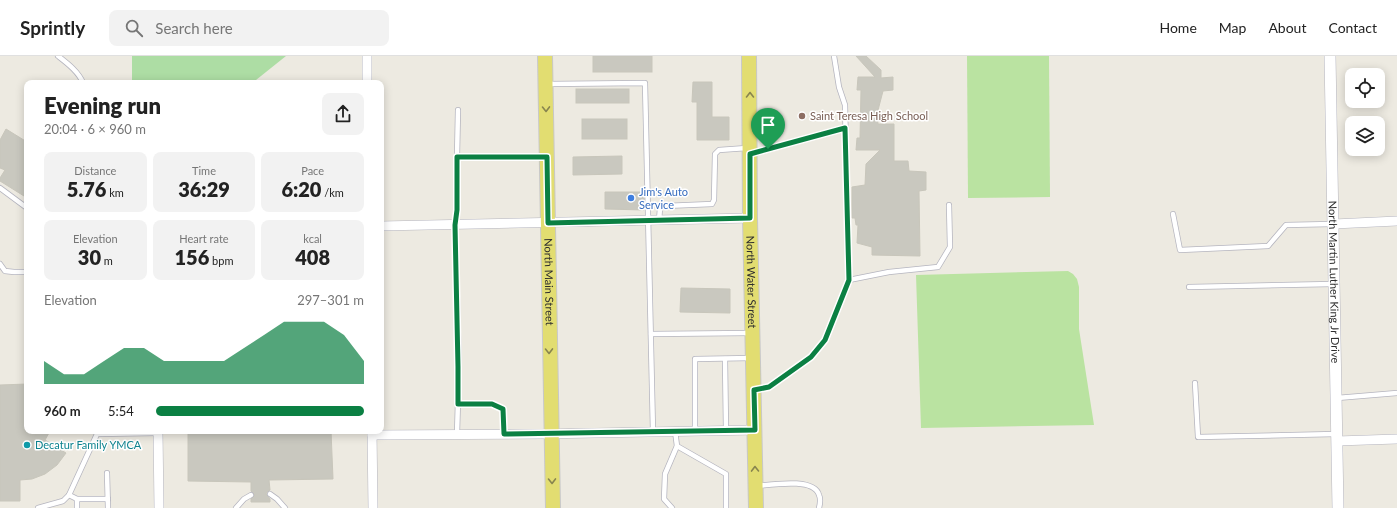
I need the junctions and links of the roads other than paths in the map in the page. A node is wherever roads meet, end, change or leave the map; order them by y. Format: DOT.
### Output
graph roads {
  1 [pos="58,56"];
  2 [pos="367,56"];
  3 [pos="545,56"];
  4 [pos="750,56"];
  5 [pos="834,56"];
  6 [pos="1330,56"];
  7 [pos="82,80"];
  8 [pos="367,80"];
  9 [pos="546,84"];
  10 [pos="458,110"];
  11 [pos="845,128"];
  12 [pos="750,151"];
  13 [pos="457,157"];
  14 [pos="547,157"];
  15 [pos="0,188"];
  16 [pos="949,205"];
  17 [pos="24,206"];
  18 [pos="1173,214"];
  19 [pos="750,218"];
  20 [pos="659,220"];
  21 [pos="648,221"];
  22 [pos="1397,221"];
  23 [pos="548,223"];
  24 [pos="1334,224"];
  25 [pos="455,225"];
  26 [pos="384,226"];
  27 [pos="0,264"];
  28 [pos="24,272"];
  29 [pos="849,280"];
  30 [pos="1335,284"];
  31 [pos="1189,287"];
  32 [pos="753,333"];
  33 [pos="651,334"];
  34 [pos="754,358"];
  35 [pos="725,359"];
  36 [pos="1195,383"];
  37 [pos="754,390"];
  38 [pos="1397,393"];
  39 [pos="1337,398"];
  40 [pos="458,404"];
  41 [pos="726,430"];
  42 [pos="755,430"];
  43 [pos="695,431"];
  44 [pos="653,432"];
  45 [pos="675,432"];
  46 [pos="384,433"];
  47 [pos="97,434"];
  48 [pos="158,434"];
  49 [pos="372,434"];
  50 [pos="457,434"];
  51 [pos="504,434"];
  52 [pos="551,434"];
  53 [pos="1337,437"];
  54 [pos="1397,439"];
  55 [pos="677,446"];
  56 [pos="107,473"];
  57 [pos="756,486"];
  58 [pos="270,494"];
  59 [pos="69,495"];
  60 [pos="251,495"];
  61 [pos="77,499"];
  62 [pos="108,499"];
  63 [pos="47,507"];
  64 [pos="38,508"];
  65 [pos="77,508"];
  66 [pos="108,508"];
  67 [pos="159,508"];
  68 [pos="236,508"];
  69 [pos="285,508"];
  70 [pos="373,508"];
  71 [pos="552,508"];
  72 [pos="672,508"];
  73 [pos="726,508"];
  74 [pos="756,508"];
  75 [pos="819,508"];
  76 [pos="1338,508"];
  1 -- 7 [label="lane"];
  2 -- 8 [label="street"];
  3 -- 9 [label="main road, North Main Street"];
  12 -- 4 [label="main road, North Water Street, one-way"];
  5 -- 11 [label="lane"];
  6 -- 24 [label="street, North Martin Luther King Jr Drive"];
  9 -- 14 [label="main road, North Main Street, one-way"];
  9 -- 21 [label="lane"];
  10 -- 13 [label="lane"];
  11 -- 12 [label="lane"];
  11 -- 29 [label="lane"];
  12 -- 19 [label="main road, North Water Street"];
  12 -- 20 [label="lane"];
  13 -- 14 [label="lane"];
  13 -- 25 [label="lane"];
  14 -- 23 [label="main road, North Main Street"];
  15 -- 17 [label="lane"];
  16 -- 29 [label="lane"];
  18 -- 24 [label="lane"];
  19 -- 20 [label="street"];
  19 -- 32 [label="main road, North Water Street"];
  20 -- 21 [label="street"];
  21 -- 23 [label="street"];
  21 -- 33 [label="lane"];
  22 -- 24 [label="street"];
  23 -- 25 [label="street"];
  23 -- 52 [label="main road, North Main Street, one-way"];
  24 -- 30 [label="street, North Martin Luther King Jr Drive"];
  25 -- 26 [label="street"];
  25 -- 40 [label="lane"];
  27 -- 28 [label="lane"];
  29 -- 37 [label="lane"];
  30 -- 31 [label="lane"];
  30 -- 39 [label="street, North Martin Luther King Jr Drive"];
  32 -- 33 [label="lane"];
  32 -- 34 [label="main road, North Water Street"];
  33 -- 44 [label="lane"];
  34 -- 35 [label="lane"];
  34 -- 37 [label="main road, North Water Street"];
  35 -- 41 [label="lane"];
  35 -- 43 [label="lane"];
  36 -- 53 [label="lane"];
  37 -- 42 [label="main road, North Water Street"];
  38 -- 39 [label="lane"];
  39 -- 53 [label="street, North Martin Luther King Jr Drive"];
  40 -- 50 [label="lane"];
  40 -- 51 [label="lane"];
  41 -- 42 [label="street"];
  41 -- 43 [label="street"];
  57 -- 42 [label="main road, North Water Street, one-way"];
  43 -- 45 [label="street"];
  44 -- 45 [label="street"];
  44 -- 52 [label="street"];
  45 -- 55 [label="lane"];
  46 -- 50 [label="street"];
  47 -- 59 [label="lane"];
  48 -- 67 [label="street"];
  49 -- 70 [label="street"];
  50 -- 51 [label="street"];
  51 -- 52 [label="street"];
  52 -- 71 [label="main road, North Main Street, one-way"];
  53 -- 54 [label="street"];
  53 -- 76 [label="street, North Martin Luther King Jr Drive"];
  55 -- 72 [label="lane"];
  55 -- 73 [label="lane"];
  56 -- 62 [label="lane"];
  57 -- 74 [label="main road, North Water Street"];
  57 -- 75 [label="lane"];
  58 -- 69 [label="lane"];
  59 -- 61 [label="lane"];
  59 -- 63 [label="lane"];
  60 -- 68 [label="lane"];
  61 -- 62 [label="lane"];
  61 -- 65 [label="lane"];
  62 -- 66 [label="lane"];
  63 -- 64 [label="lane"];
}
